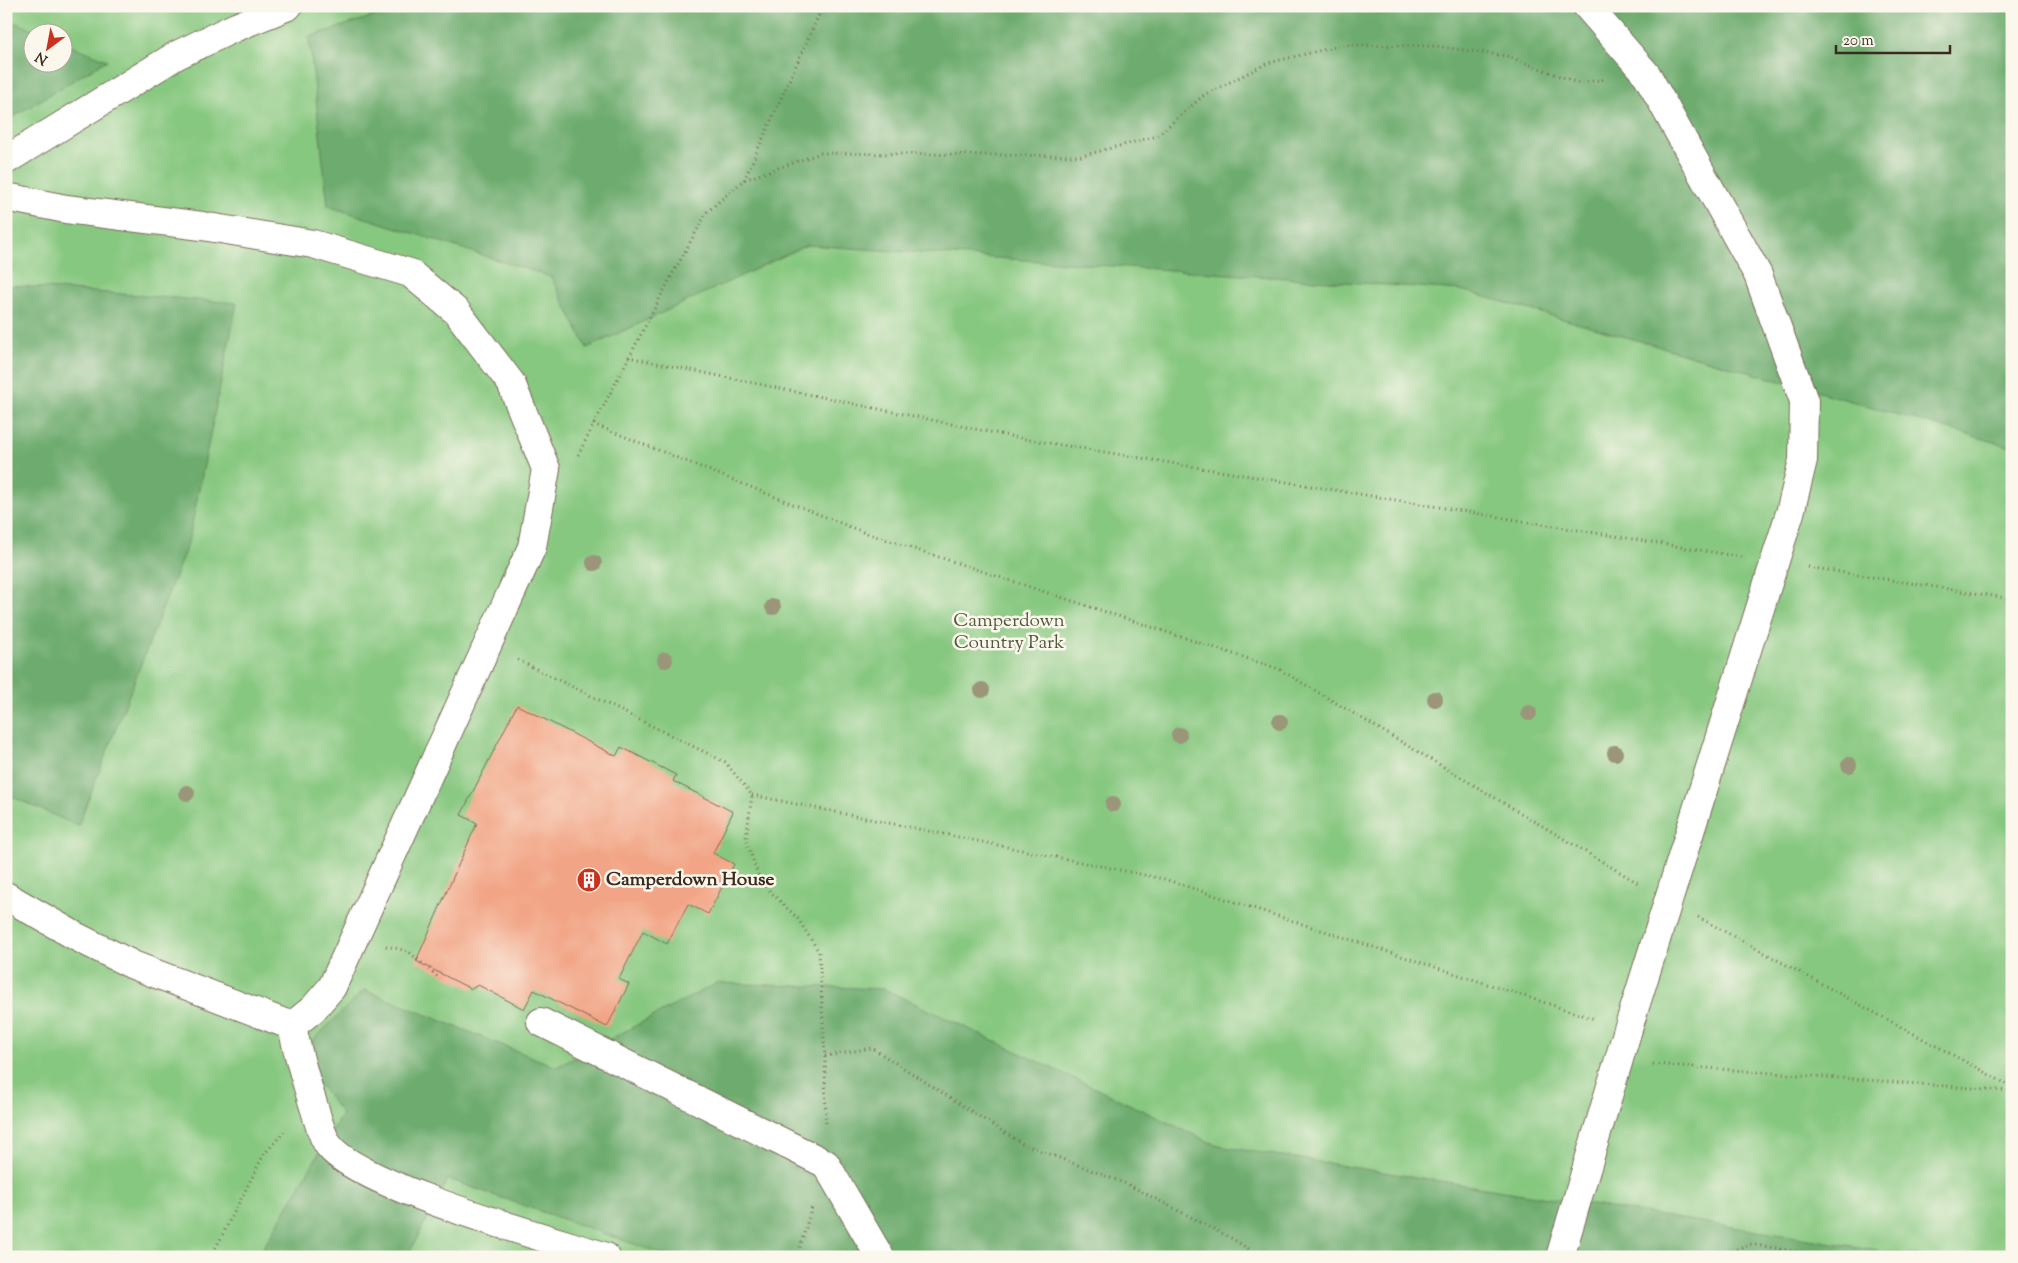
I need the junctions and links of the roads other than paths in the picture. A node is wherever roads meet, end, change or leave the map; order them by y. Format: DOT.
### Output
graph roads {
  1 [pos="288,6"];
  2 [pos="1587,6"];
  3 [pos="6,160"];
  4 [pos="6,197"];
  5 [pos="6,896"];
  6 [pos="541,1022"];
  7 [pos="292,1026"];
  8 [pos="606,1257"];
  9 [pos="880,1257"];
  10 [pos="1560,1257"];
  1 -- 3 [label="lane"];
  2 -- 10 [label="lane"];
  4 -- 7 [label="lane"];
  5 -- 7 [label="lane"];
  6 -- 9 [label="lane"];
  7 -- 8 [label="lane"];
}
